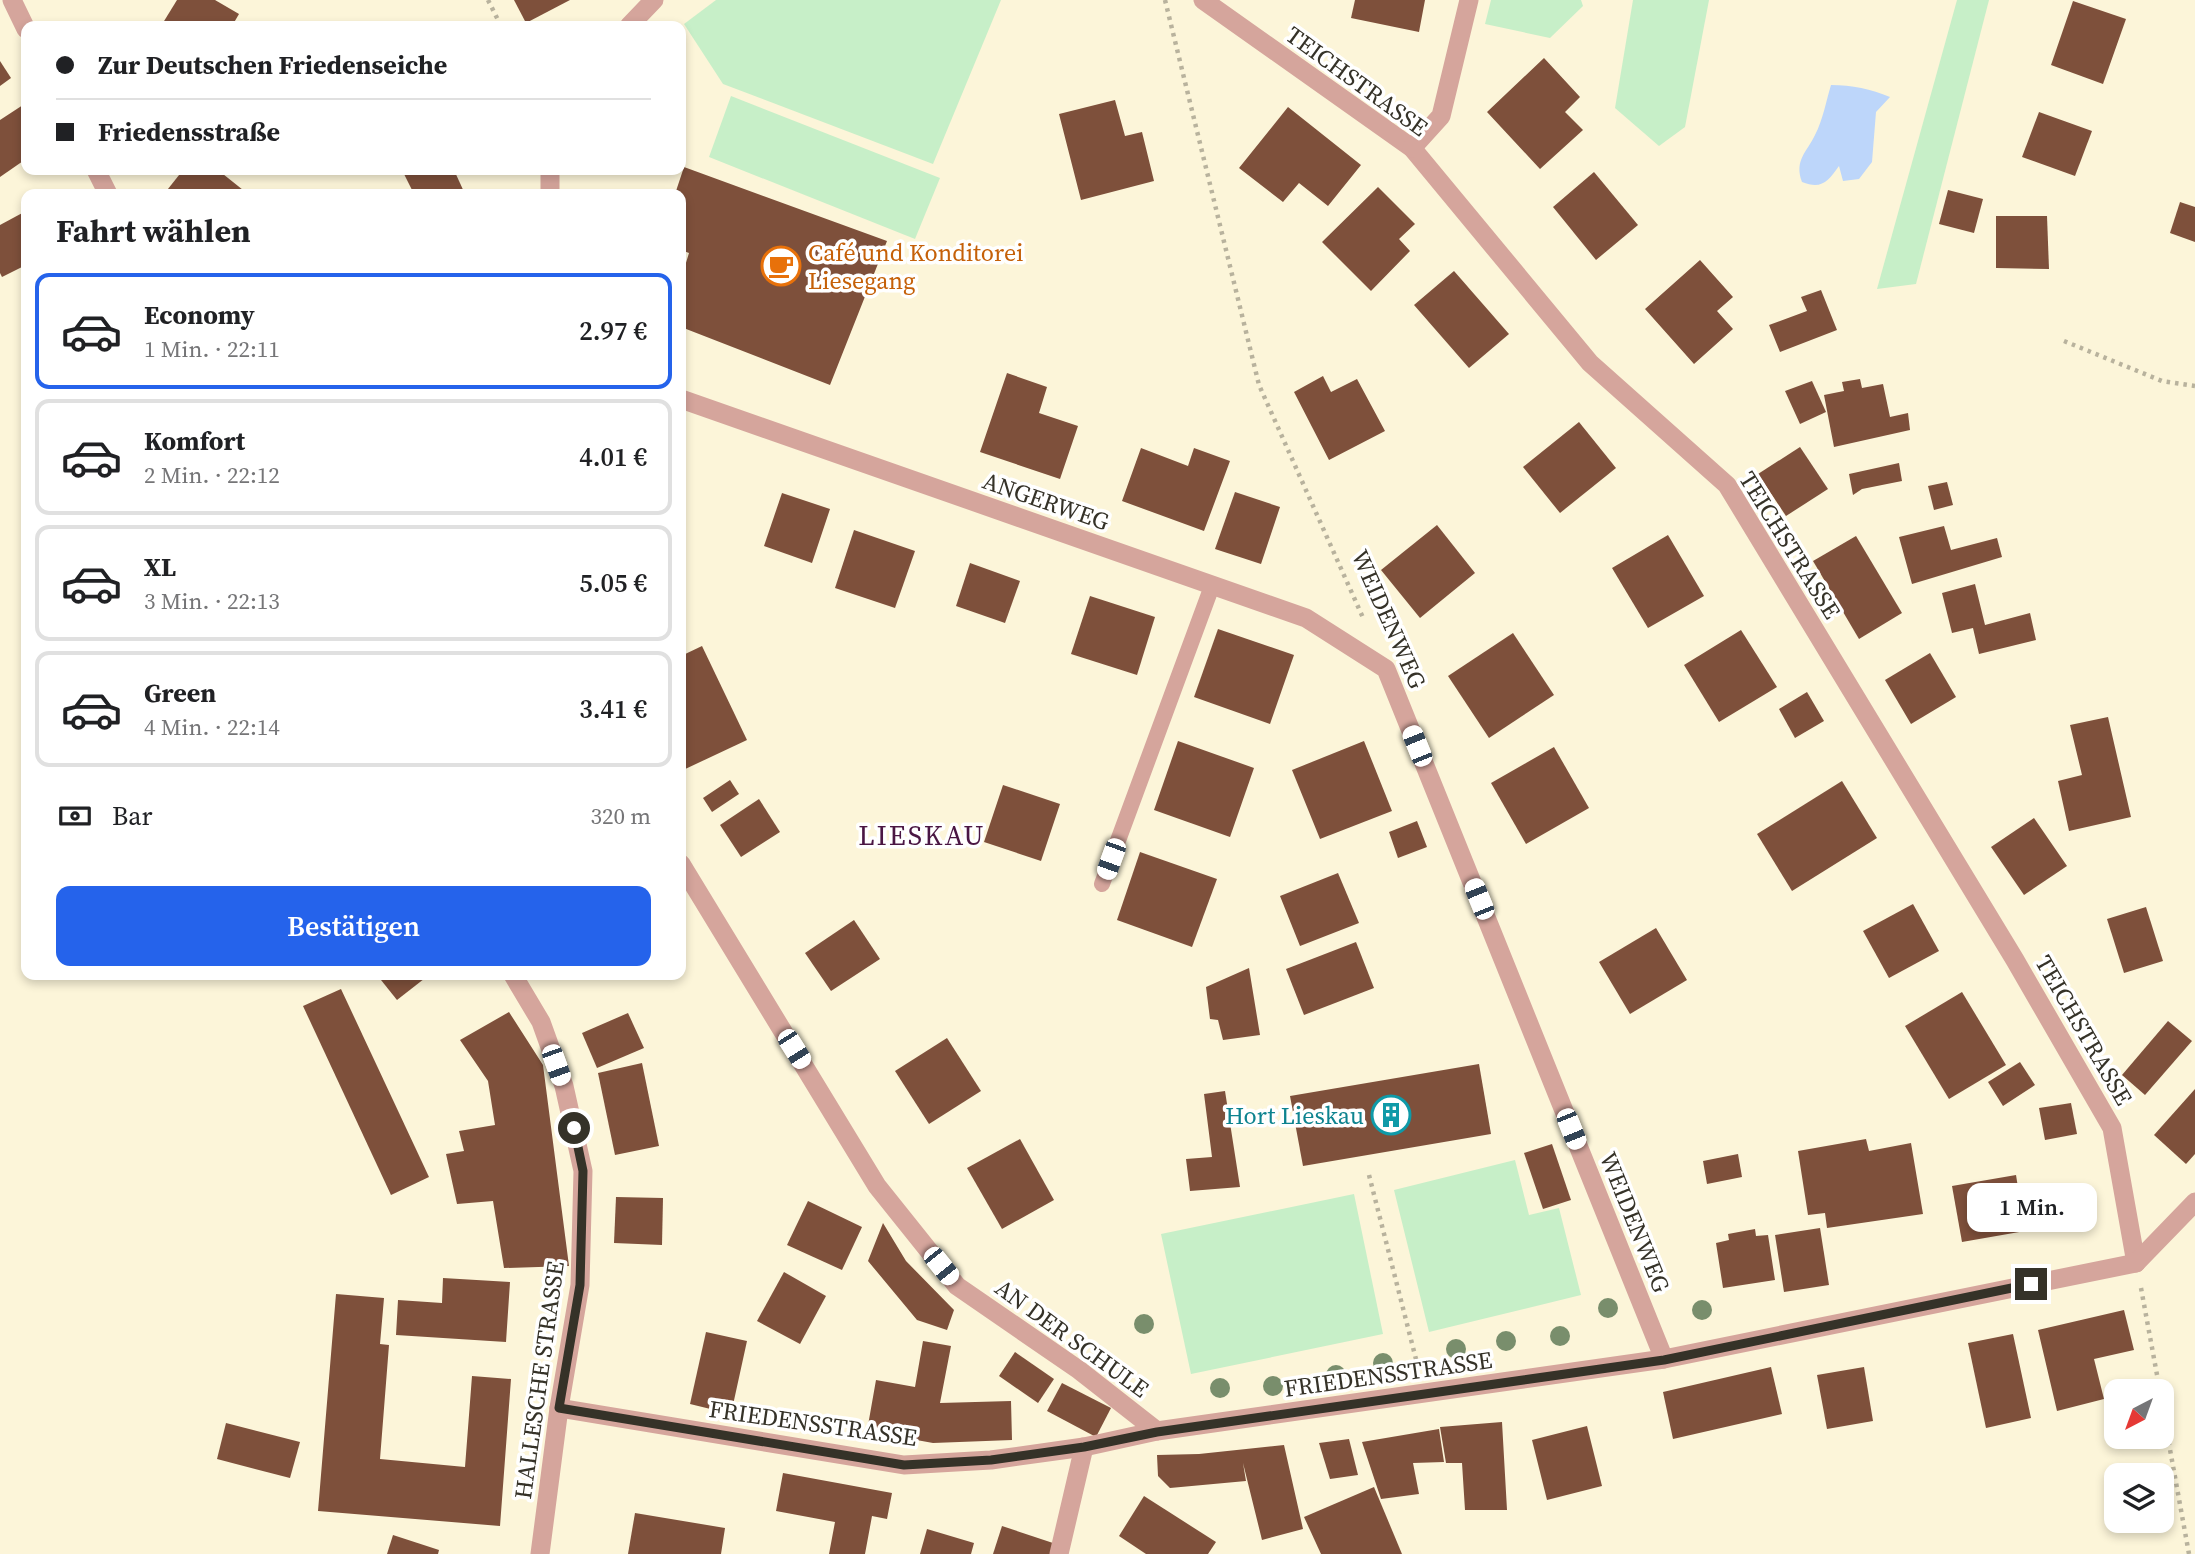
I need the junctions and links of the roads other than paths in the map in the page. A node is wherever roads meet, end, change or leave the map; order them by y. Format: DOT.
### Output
graph roads {
  1 [pos="12,0"];
  2 [pos="654,0"];
  3 [pos="1203,0"];
  4 [pos="1469,0"];
  5 [pos="22,21"];
  6 [pos="634,21"];
  7 [pos="1412,148"];
  8 [pos="686,401"];
  9 [pos="1212,586"];
  10 [pos="1386,669"];
  11 [pos="686,872"];
  12 [pos="1102,884"];
  13 [pos="516,980"];
  14 [pos="2195,1202"];
  15 [pos="2136,1263"];
  16 [pos="1664,1360"];
  17 [pos="559,1408"];
  18 [pos="1157,1432"];
  19 [pos="1084,1447"];
  20 [pos="1064,1551"];
  21 [pos="540,1554"];
  1 -- 5 [label="street"];
  2 -- 6 [label="street"];
  3 -- 7 [label="street, TEICHSTRASSE"];
  4 -- 7 [label="street"];
  7 -- 15 [label="street, TEICHSTRASSE"];
  8 -- 9 [label="street, ANGERWEG"];
  9 -- 10 [label="street, ANGERWEG"];
  9 -- 12 [label="lane"];
  10 -- 16 [label="street, WEIDENWEG"];
  11 -- 18 [label="street, AN DER SCHULE"];
  13 -- 17 [label="street, HALLESCHE STRASSE"];
  14 -- 15 [label="street"];
  15 -- 16 [label="street, FRIEDENSSTRASSE"];
  16 -- 18 [label="street, FRIEDENSSTRASSE"];
  17 -- 19 [label="street, FRIEDENSSTRASSE"];
  17 -- 21 [label="street, HALLESCHE STRASSE"];
  18 -- 19 [label="street, FRIEDENSSTRASSE"];
  19 -- 20 [label="street"];
}
